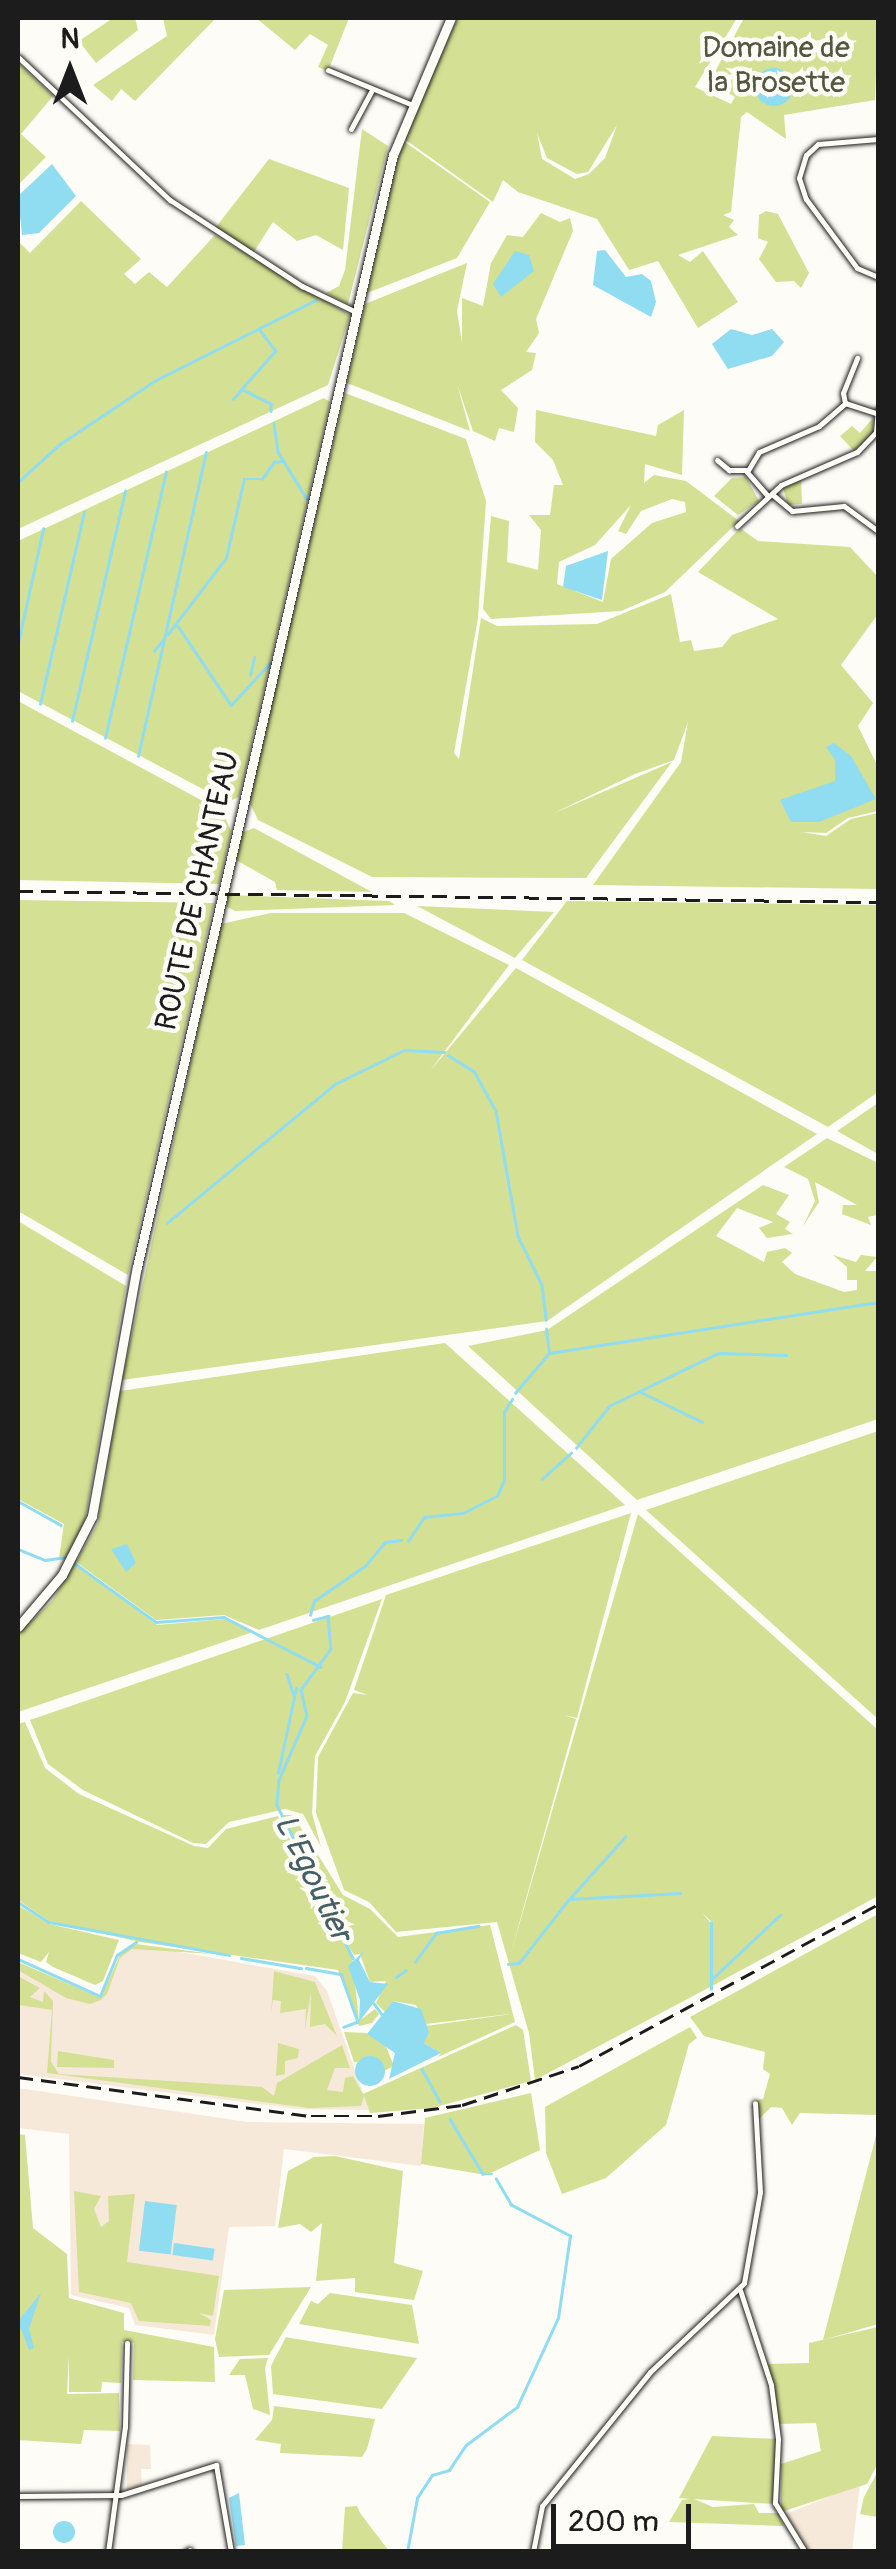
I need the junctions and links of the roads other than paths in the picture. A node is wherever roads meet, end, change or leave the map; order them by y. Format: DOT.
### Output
graph roads {
  1 [pos="451,18"];
  2 [pos="18,57"];
  3 [pos="328,70"];
  4 [pos="375,89"];
  5 [pos="410,104"];
  6 [pos="351,129"];
  7 [pos="878,139"];
  8 [pos="878,277"];
  9 [pos="356,312"];
  10 [pos="858,358"];
  11 [pos="845,403"];
  12 [pos="878,412"];
  13 [pos="717,460"];
  14 [pos="747,470"];
  15 [pos="770,495"];
  16 [pos="737,526"];
  17 [pos="878,532"];
  18 [pos="18,1628"];
  19 [pos="755,2102"];
  20 [pos="740,2290"];
  21 [pos="127,2343"];
  22 [pos="116,2495"];
  23 [pos="18,2496"];
  24 [pos="108,2552"];
  25 [pos="231,2552"];
  26 [pos="533,2552"];
  27 [pos="805,2552"];
  1 -- 5 [label="main road, ROUTE DE CHANTEAU"];
  2 -- 9 [label="street"];
  3 -- 4 [label="street"];
  4 -- 5 [label="street"];
  4 -- 6 [label="street"];
  5 -- 9 [label="main road, ROUTE DE CHANTEAU"];
  7 -- 8 [label="street"];
  9 -- 18 [label="main road, ROUTE DE CHANTEAU"];
  10 -- 11 [label="street"];
  11 -- 12 [label="street"];
  11 -- 14 [label="street"];
  12 -- 15 [label="street"];
  13 -- 14 [label="street"];
  14 -- 15 [label="street"];
  15 -- 16 [label="street"];
  15 -- 17 [label="street"];
  19 -- 20 [label="street"];
  20 -- 26 [label="street"];
  20 -- 27 [label="street"];
  21 -- 22 [label="street"];
  22 -- 23 [label="street"];
  22 -- 24 [label="street"];
  22 -- 25 [label="street"];
}
